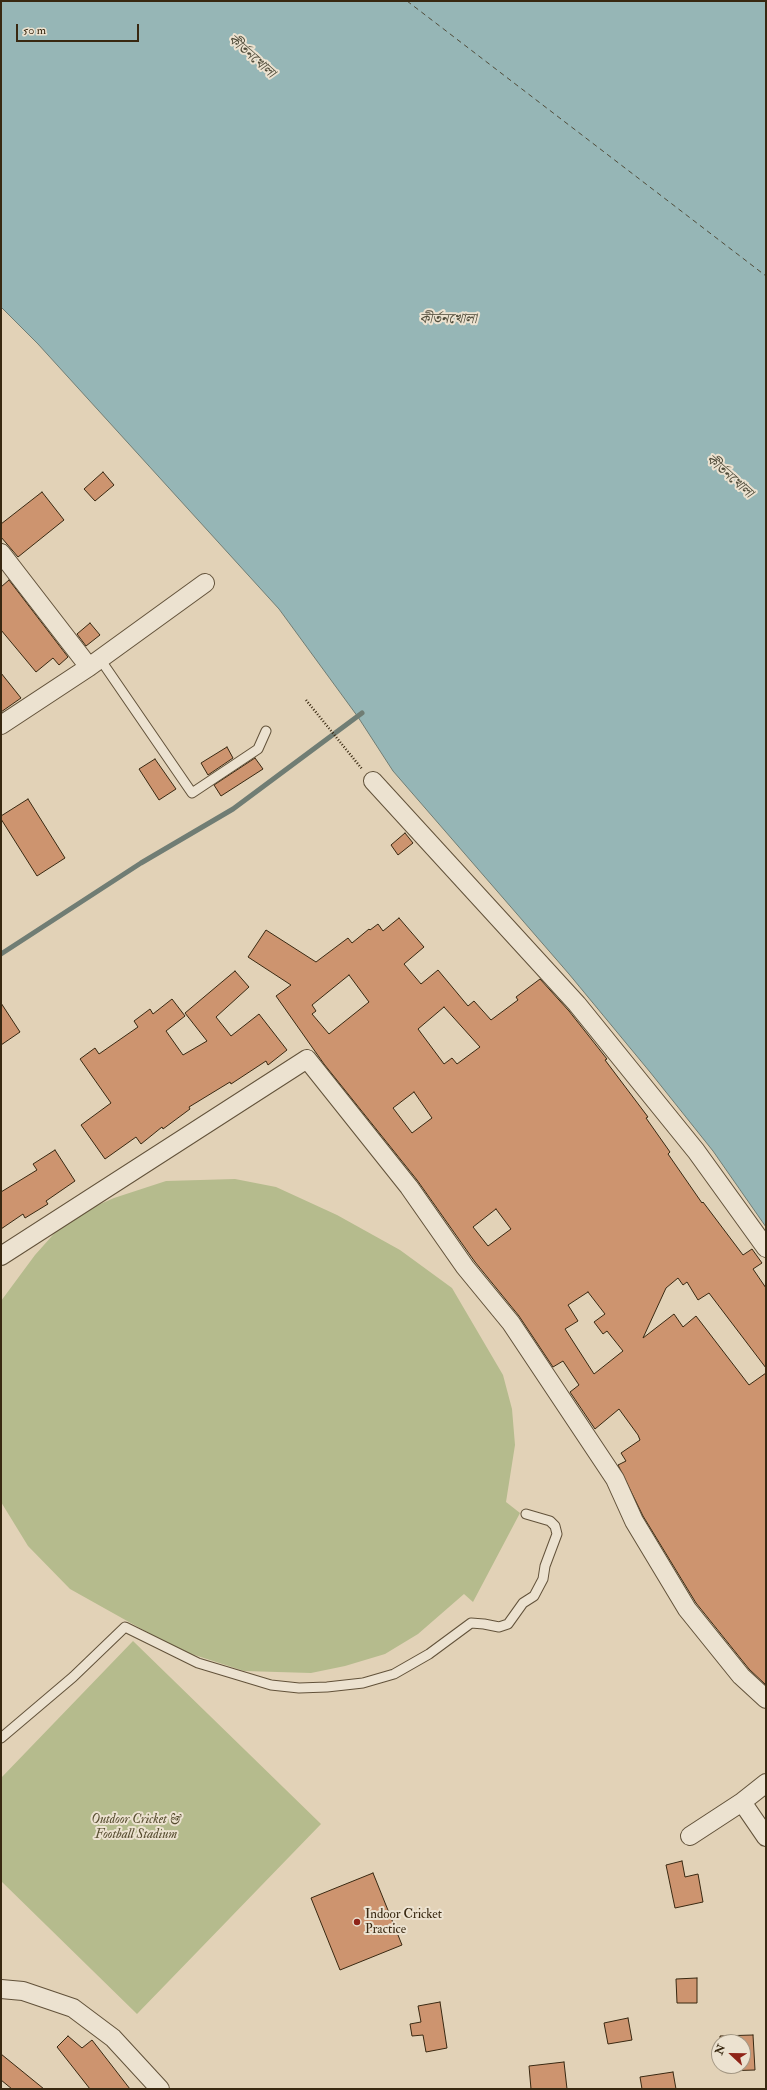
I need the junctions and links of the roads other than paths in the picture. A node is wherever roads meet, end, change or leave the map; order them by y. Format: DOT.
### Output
graph roads {
  1 [pos="1,553"];
  2 [pos="205,582"];
  3 [pos="95,663"];
  4 [pos="1,725"];
  5 [pos="266,732"];
  6 [pos="373,781"];
  7 [pos="766,1248"];
  8 [pos="1,1256"];
  9 [pos="526,1514"];
  10 [pos="766,1699"];
  11 [pos="1,1738"];
  12 [pos="766,1784"];
  13 [pos="742,1802"];
  14 [pos="690,1836"];
  15 [pos="766,1837"];
  16 [pos="1,1989"];
  17 [pos="160,2089"];
  1 -- 3 [label="street"];
  2 -- 3 [label="street"];
  3 -- 4 [label="street"];
  3 -- 5 [label="lane"];
  6 -- 7 [label="street"];
  8 -- 10 [label="street"];
  9 -- 11 [label="lane"];
  12 -- 13 [label="street"];
  13 -- 14 [label="street"];
  13 -- 15 [label="street"];
  16 -- 17 [label="street"];
}
